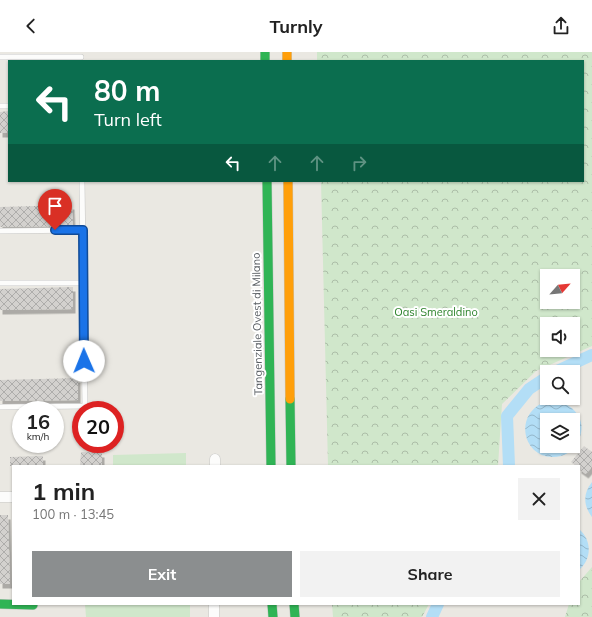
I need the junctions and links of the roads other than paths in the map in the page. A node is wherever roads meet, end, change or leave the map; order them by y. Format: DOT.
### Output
graph roads {
  1 [pos="0,57"];
  2 [pos="81,57"];
  3 [pos="82,182"];
  4 [pos="267,182"];
  5 [pos="288,182"];
  6 [pos="0,230"];
  7 [pos="83,230"];
  8 [pos="84,282"];
  9 [pos="0,284"];
  10 [pos="0,407"];
  11 [pos="271,465"];
  12 [pos="291,465"];
  13 [pos="0,497"];
  14 [pos="12,497"];
  15 [pos="0,604"];
  16 [pos="12,604"];
  17 [pos="214,605"];
  18 [pos="272,605"];
  19 [pos="294,605"];
  20 [pos="214,617"];
  21 [pos="273,617"];
  22 [pos="295,617"];
  1 -- 2 [label="lane"];
  3 -- 7 [label="lane"];
  4 -- 11 [label="main road, Tangenziale Ovest di Milano"];
  5 -- 12 [label="main road"];
  6 -- 7 [label="lane"];
  7 -- 8 [label="lane"];
  8 -- 9 [label="lane"];
  8 -- 10 [label="lane"];
  13 -- 14 [label="street"];
  15 -- 16 [label="main road"];
  17 -- 20 [label="street"];
  18 -- 21 [label="main road"];
  19 -- 22 [label="main road"];
}
